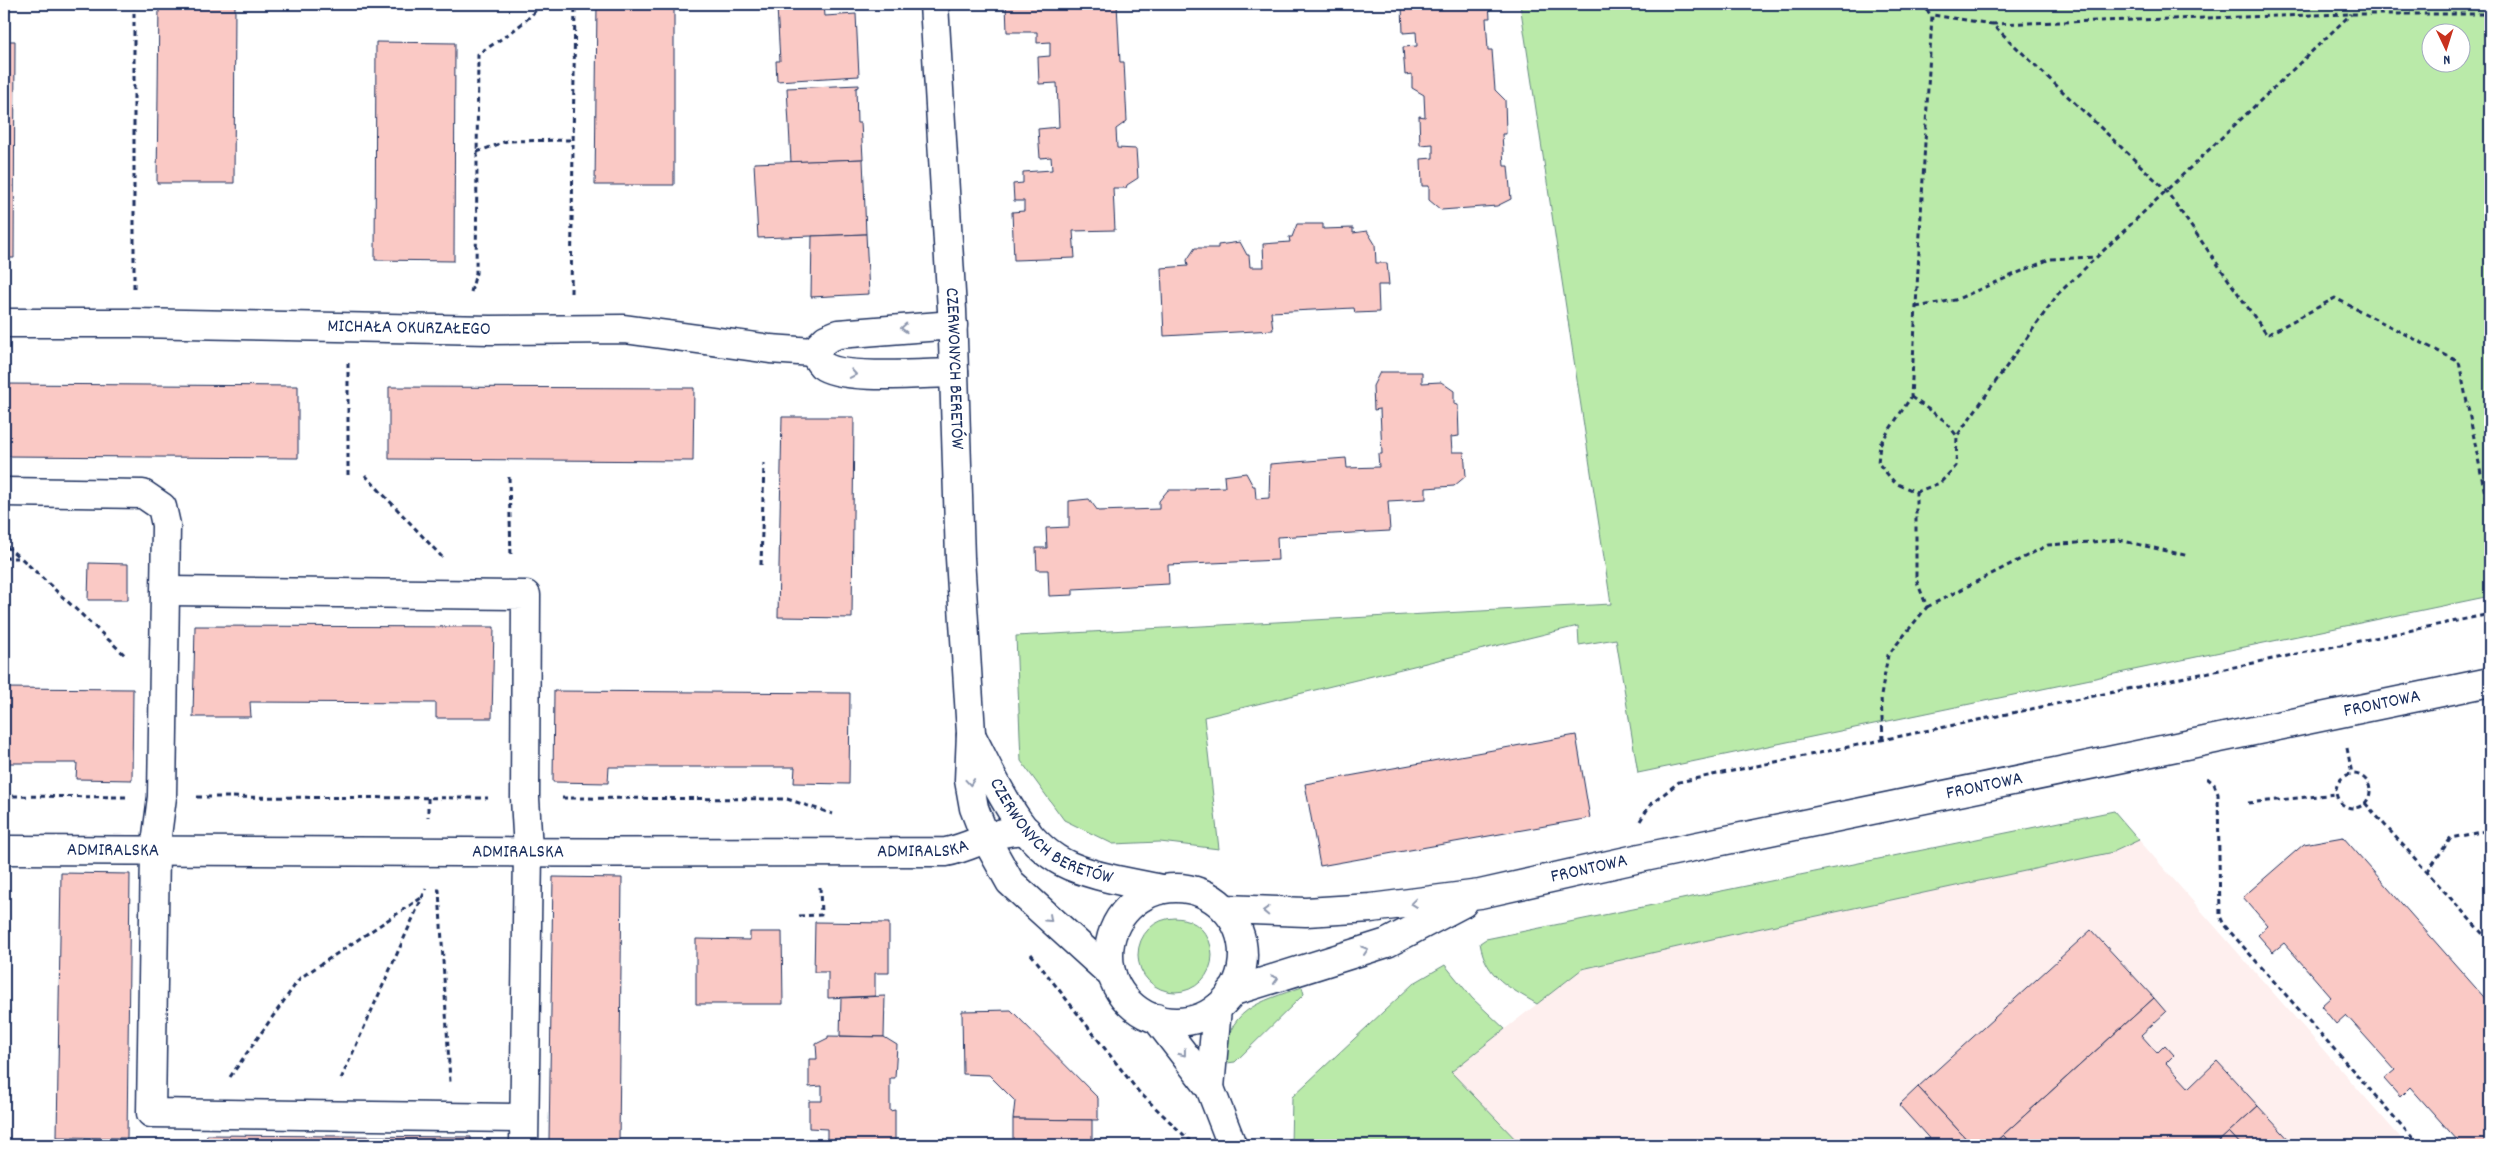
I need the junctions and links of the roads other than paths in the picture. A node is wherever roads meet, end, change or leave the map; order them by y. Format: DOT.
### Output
graph roads {
  1 [pos="934,4"];
  2 [pos="4,323"];
  3 [pos="952,325"];
  4 [pos="813,352"];
  5 [pos="954,373"];
  6 [pos="4,492"];
  7 [pos="167,591"];
  8 [pos="2490,682"];
  9 [pos="971,733"];
  10 [pos="1027,832"];
  11 [pos="986,838"];
  12 [pos="4,850"];
  13 [pos="155,851"];
  14 [pos="528,851"];
  15 [pos="1162,889"];
  16 [pos="1480,894"];
  17 [pos="1225,909"];
  18 [pos="1112,975"];
  19 [pos="1224,1000"];
  20 [pos="1156,1018"];
  21 [pos="1210,1088"];
  22 [pos="523,1118"];
  23 [pos="524,1145"];
  24 [pos="1232,1145"];
  1 -- 3 [label="street, CZERWONYCH BERETÓW"];
  2 -- 4 [label="street, MICHAŁA OKURZAŁEGO"];
  3 -- 4 [label="street, one-way"];
  3 -- 5 [label="street, CZERWONYCH BERETÓW"];
  4 -- 5 [label="street, one-way"];
  5 -- 9 [label="street, CZERWONYCH BERETÓW"];
  6 -- 7 [label="street"];
  7 -- 13 [label="street"];
  7 -- 14 [label="street"];
  8 -- 16 [label="street, FRONTOWA"];
  9 -- 10 [label="street, CZERWONYCH BERETÓW"];
  9 -- 11 [label="street, CZERWONYCH BERETÓW, one-way"];
  10 -- 11 [label="street, ADMIRALSKA"];
  10 -- 15 [label="street, CZERWONYCH BERETÓW"];
  11 -- 14 [label="street, ADMIRALSKA"];
  11 -- 18 [label="street, CZERWONYCH BERETÓW, one-way"];
  12 -- 13 [label="street, ADMIRALSKA"];
  13 -- 14 [label="street, ADMIRALSKA"];
  13 -- 22 [label="street"];
  14 -- 22 [label="street"];
  15 -- 17 [label="street"];
  15 -- 18 [label="street"];
  16 -- 17 [label="street, FRONTOWA, one-way"];
  19 -- 16 [label="street, FRONTOWA, one-way"];
  17 -- 19 [label="street"];
  18 -- 20 [label="street"];
  19 -- 20 [label="street"];
  19 -- 21 [label="street"];
  20 -- 21 [label="street, one-way"];
  21 -- 24 [label="street"];
  22 -- 23 [label="street"];
}
